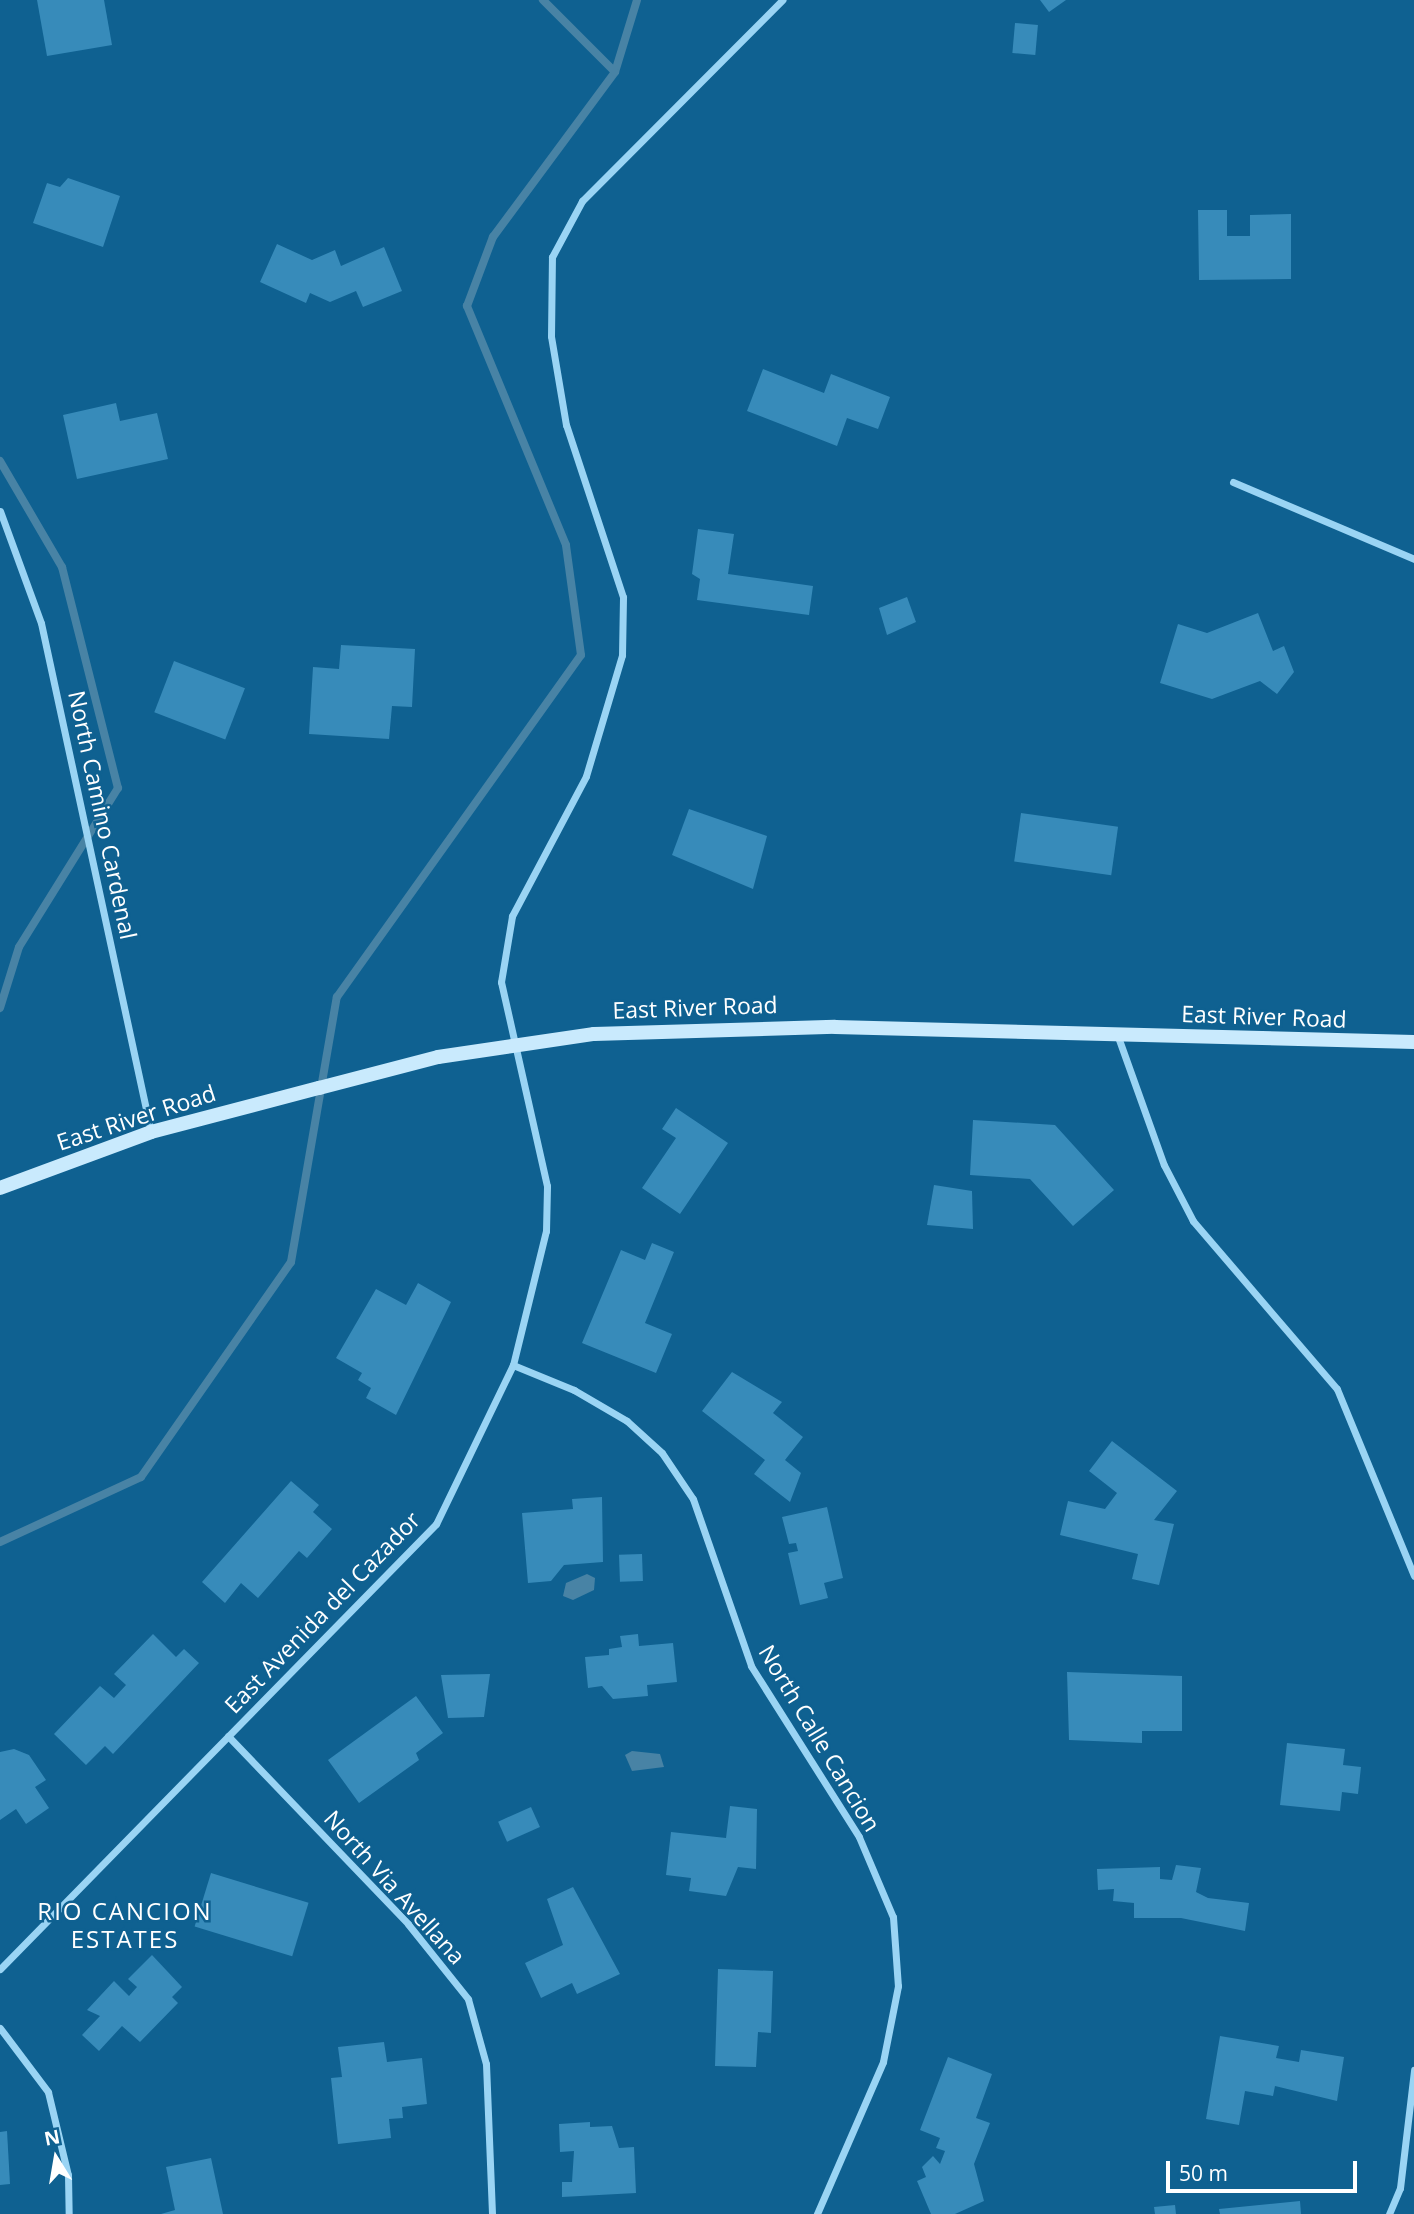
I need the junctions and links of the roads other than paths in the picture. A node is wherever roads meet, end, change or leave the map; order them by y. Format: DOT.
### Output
graph roads {
  1 [pos="782,0"];
  2 [pos="1233,482"];
  3 [pos="0,511"];
  4 [pos="1414,559"];
  5 [pos="1116,1033"];
  6 [pos="1414,1042"];
  7 [pos="519,1043"];
  8 [pos="151,1132"];
  9 [pos="0,1188"];
  10 [pos="513,1365"];
  11 [pos="1414,1576"];
  12 [pos="228,1736"];
  13 [pos="0,1969"];
  14 [pos="0,2028"];
  15 [pos="1414,2070"];
  16 [pos="69,2214"];
  17 [pos="492,2214"];
  18 [pos="817,2214"];
  19 [pos="1389,2214"];
  1 -- 7 [label="street, East Avenida del Cazador"];
  2 -- 4 [label="street"];
  3 -- 8 [label="street, North Camino Cardenal"];
  5 -- 6 [label="street, East River Road"];
  5 -- 7 [label="street, East River Road"];
  5 -- 11 [label="street"];
  7 -- 8 [label="street, East River Road"];
  7 -- 10 [label="street, East Avenida del Cazador"];
  8 -- 9 [label="street, East River Road"];
  10 -- 12 [label="street, East Avenida del Cazador"];
  10 -- 18 [label="street, North Calle Cancion"];
  12 -- 13 [label="street, East Avenida del Cazador"];
  12 -- 17 [label="street, North Via Avellana"];
  14 -- 16 [label="street"];
  15 -- 19 [label="street"];
}
